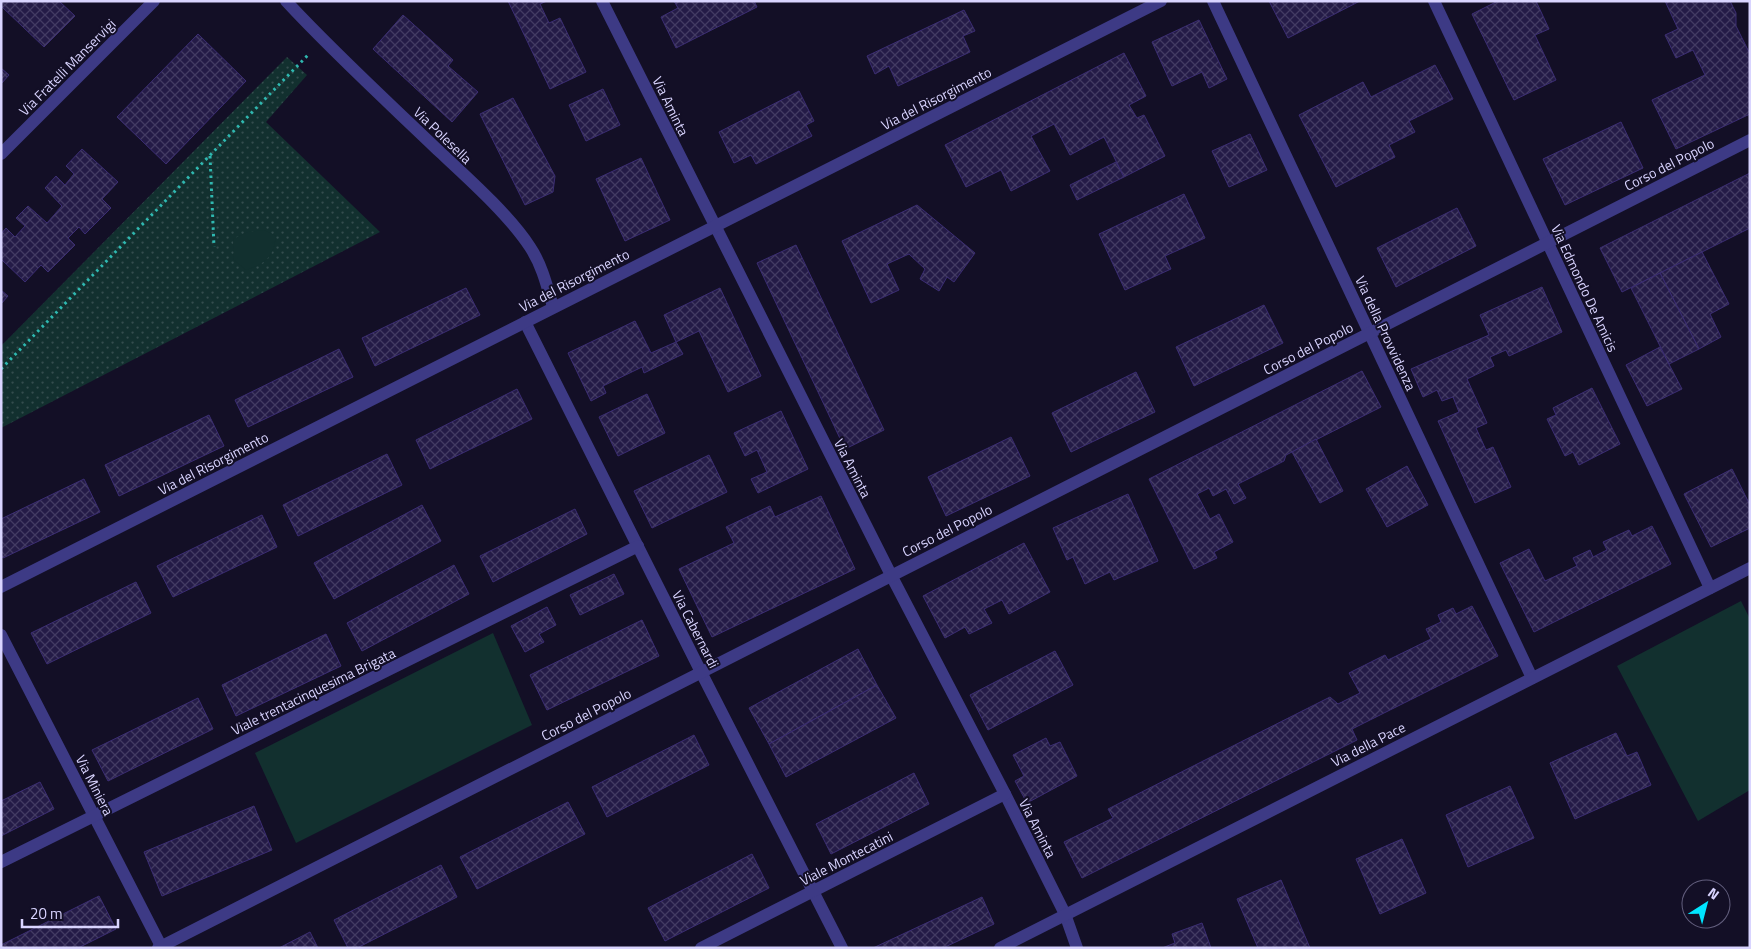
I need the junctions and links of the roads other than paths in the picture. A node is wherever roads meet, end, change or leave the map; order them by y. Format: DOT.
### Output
graph roads {
  1 [pos="154,1"];
  2 [pos="286,1"];
  3 [pos="602,1"];
  4 [pos="1161,1"];
  5 [pos="1213,1"];
  6 [pos="1434,1"];
  7 [pos="1750,140"];
  8 [pos="1,154"];
  9 [pos="714,226"];
  10 [pos="1547,243"];
  11 [pos="553,307"];
  12 [pos="525,322"];
  13 [pos="1370,334"];
  14 [pos="638,546"];
  15 [pos="1750,568"];
  16 [pos="891,575"];
  17 [pos="1,587"];
  18 [pos="1710,588"];
  19 [pos="1,635"];
  20 [pos="701,672"];
  21 [pos="1532,678"];
  22 [pos="1005,794"];
  23 [pos="94,816"];
  24 [pos="1,862"];
  25 [pos="813,891"];
  26 [pos="1065,914"];
  27 [pos="160,947"];
  28 [pos="701,948"];
  29 [pos="842,948"];
  30 [pos="1000,948"];
  31 [pos="1078,948"];
  1 -- 8 [label="street, Via Fratelli Manservigi"];
  2 -- 11 [label="street, Via Polesella"];
  3 -- 9 [label="street, Via Aminta"];
  4 -- 9 [label="street, Via del Risorgimento"];
  5 -- 13 [label="street, Via della Provvidenza"];
  6 -- 10 [label="street, Via Edmondo De Amicis"];
  7 -- 10 [label="street, Corso del Popolo"];
  9 -- 11 [label="street, Via del Risorgimento"];
  9 -- 16 [label="street, Via Aminta"];
  10 -- 13 [label="street, Corso del Popolo"];
  10 -- 18 [label="street, Via Edmondo De Amicis"];
  11 -- 12 [label="street, Via del Risorgimento"];
  12 -- 14 [label="street, Via Cabernardi"];
  12 -- 17 [label="street, Via del Risorgimento"];
  13 -- 16 [label="street, Corso del Popolo"];
  13 -- 21 [label="street, Via della Provvidenza"];
  14 -- 20 [label="street, Via Cabernardi"];
  14 -- 23 [label="street, Viale trentacinquesima Brigata"];
  15 -- 18 [label="street, Via della Pace"];
  16 -- 20 [label="street, Corso del Popolo"];
  16 -- 22 [label="street, Via Aminta"];
  18 -- 21 [label="street, Via della Pace"];
  19 -- 23 [label="street, Via Miniera"];
  20 -- 25 [label="street, Via Cabernardi"];
  20 -- 27 [label="street, Corso del Popolo"];
  21 -- 26 [label="street, Via della Pace"];
  22 -- 25 [label="street, Viale Montecatini"];
  22 -- 26 [label="street, Via Aminta"];
  23 -- 24 [label="street, Viale trentacinquesima Brigata"];
  23 -- 27 [label="street, Via Miniera"];
  25 -- 28 [label="street, Viale Montecatini"];
  25 -- 29 [label="street, Via Cabernardi"];
  26 -- 30 [label="street, Via della Pace"];
  26 -- 31 [label="street, Via Aminta"];
}
